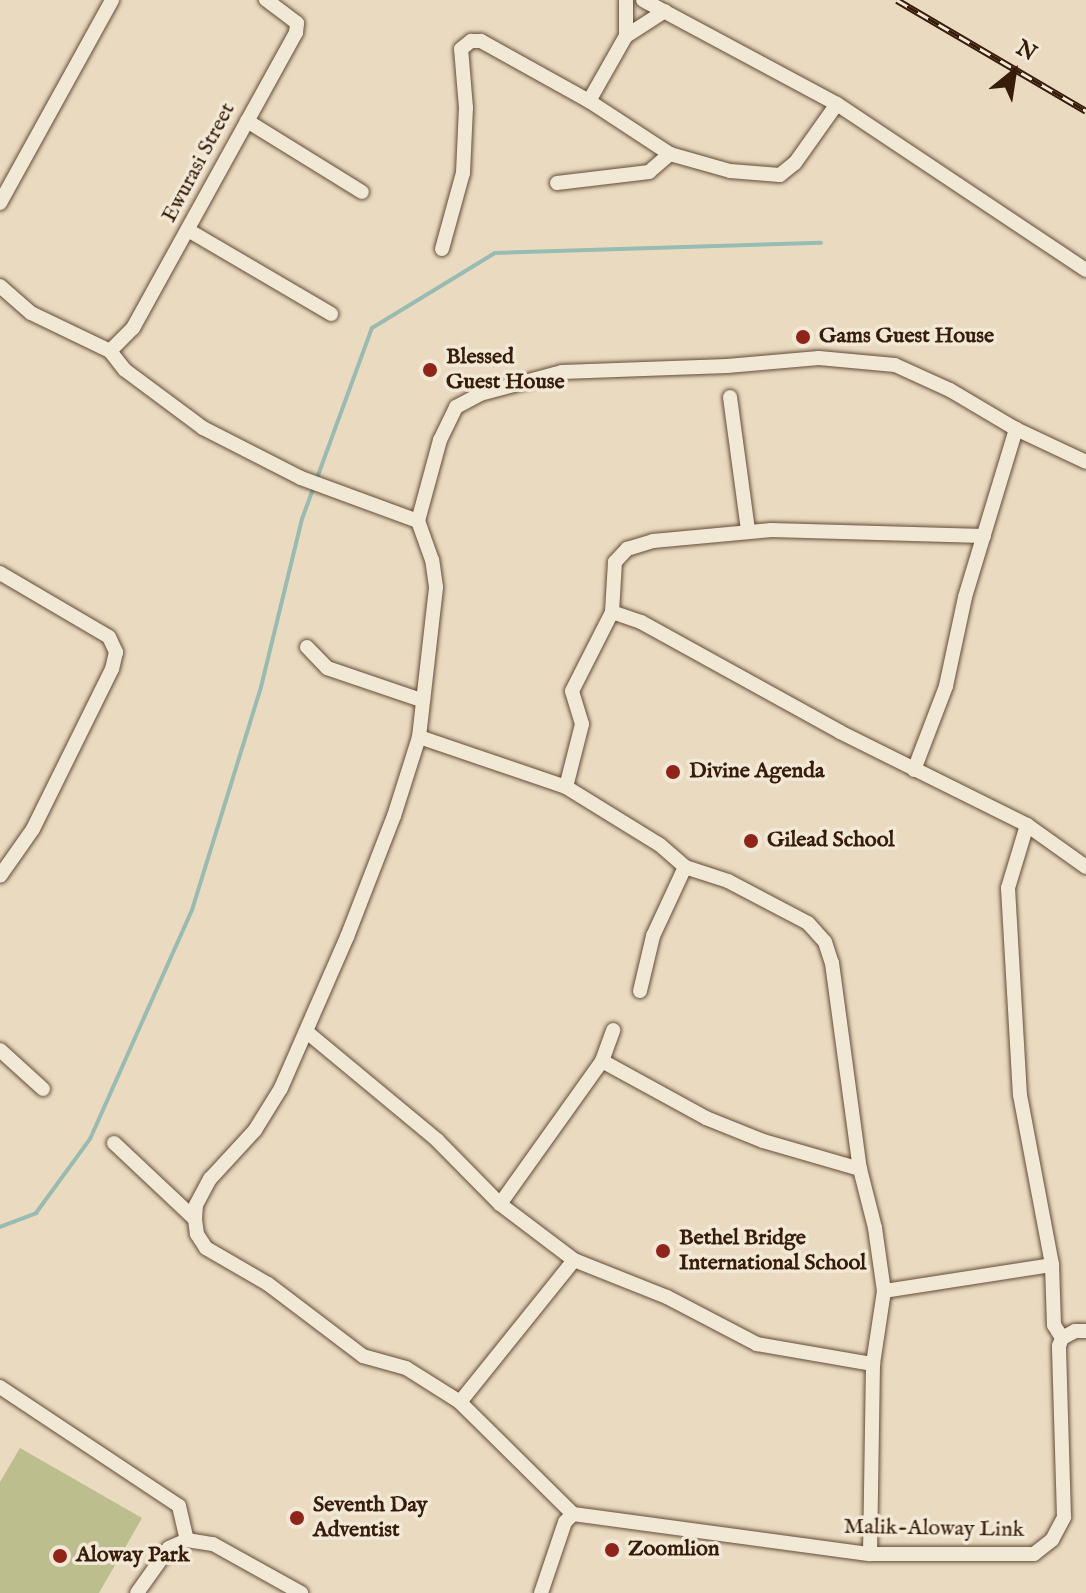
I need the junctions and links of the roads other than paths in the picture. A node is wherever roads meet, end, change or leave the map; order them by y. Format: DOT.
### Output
graph roads {
  1 [pos="266,0"];
  2 [pos="626,0"];
  3 [pos="643,0"];
  4 [pos="107,3"];
  5 [pos="665,11"];
  6 [pos="626,36"];
  7 [pos="589,101"];
  8 [pos="837,104"];
  9 [pos="247,121"];
  10 [pos="670,154"];
  11 [pos="557,183"];
  12 [pos="362,192"];
  13 [pos="0,203"];
  14 [pos="188,230"];
  15 [pos="442,249"];
  16 [pos="1086,270"];
  17 [pos="0,286"];
  18 [pos="331,314"];
  19 [pos="110,351"];
  20 [pos="730,397"];
  21 [pos="1016,429"];
  22 [pos="1086,462"];
  23 [pos="418,521"];
  24 [pos="748,531"];
  25 [pos="984,536"];
  26 [pos="0,573"];
  27 [pos="612,612"];
  28 [pos="307,647"];
  29 [pos="421,700"];
  30 [pos="419,737"];
  31 [pos="914,770"];
  32 [pos="566,787"];
  33 [pos="1027,825"];
  34 [pos="685,867"];
  35 [pos="1086,867"];
  36 [pos="0,876"];
  37 [pos="640,991"];
  38 [pos="613,1030"];
  39 [pos="307,1032"];
  40 [pos="0,1050"];
  41 [pos="602,1061"];
  42 [pos="43,1089"];
  43 [pos="114,1143"];
  44 [pos="860,1169"];
  45 [pos="500,1204"];
  46 [pos="195,1219"];
  47 [pos="574,1260"];
  48 [pos="1052,1265"];
  49 [pos="884,1291"];
  50 [pos="1086,1331"];
  51 [pos="1062,1338"];
  52 [pos="873,1364"];
  53 [pos="0,1387"];
  54 [pos="460,1402"];
  55 [pos="573,1514"];
  56 [pos="187,1540"];
  57 [pos="870,1554"];
  58 [pos="137,1593"];
  59 [pos="301,1593"];
  60 [pos="541,1593"];
  1 -- 9 [label="street, Ewurasi Street"];
  2 -- 6 [label="street"];
  3 -- 5 [label="street"];
  4 -- 13 [label="street"];
  5 -- 6 [label="street"];
  5 -- 8 [label="street"];
  6 -- 7 [label="street"];
  7 -- 10 [label="street"];
  7 -- 15 [label="street"];
  8 -- 10 [label="street"];
  8 -- 16 [label="street"];
  9 -- 12 [label="street"];
  9 -- 14 [label="street, Ewurasi Street"];
  10 -- 11 [label="street"];
  14 -- 18 [label="street"];
  14 -- 19 [label="street, Ewurasi Street"];
  17 -- 19 [label="street"];
  19 -- 23 [label="street"];
  20 -- 24 [label="street"];
  21 -- 22 [label="street"];
  21 -- 23 [label="street"];
  21 -- 25 [label="street"];
  23 -- 29 [label="street"];
  24 -- 25 [label="street"];
  24 -- 27 [label="street"];
  25 -- 31 [label="street"];
  26 -- 36 [label="street"];
  27 -- 31 [label="street"];
  27 -- 32 [label="street"];
  28 -- 29 [label="street"];
  29 -- 30 [label="street"];
  30 -- 32 [label="street"];
  30 -- 39 [label="street"];
  31 -- 33 [label="street"];
  32 -- 34 [label="street"];
  33 -- 35 [label="street"];
  33 -- 48 [label="street, Malik-Aloway Link"];
  34 -- 37 [label="street"];
  34 -- 44 [label="street"];
  38 -- 41 [label="street"];
  39 -- 45 [label="street"];
  39 -- 46 [label="street"];
  40 -- 42 [label="street"];
  41 -- 44 [label="street"];
  41 -- 45 [label="street"];
  43 -- 46 [label="street"];
  44 -- 49 [label="street"];
  45 -- 47 [label="street"];
  46 -- 54 [label="street"];
  47 -- 52 [label="street"];
  47 -- 54 [label="street"];
  48 -- 49 [label="street"];
  48 -- 51 [label="street, Malik-Aloway Link"];
  49 -- 52 [label="street"];
  50 -- 51 [label="street"];
  51 -- 57 [label="street, Malik-Aloway Link"];
  52 -- 57 [label="street"];
  53 -- 56 [label="street"];
  54 -- 55 [label="street"];
  55 -- 57 [label="street, Malik-Aloway Link"];
  55 -- 60 [label="street"];
  56 -- 58 [label="street"];
  56 -- 59 [label="street"];
}
